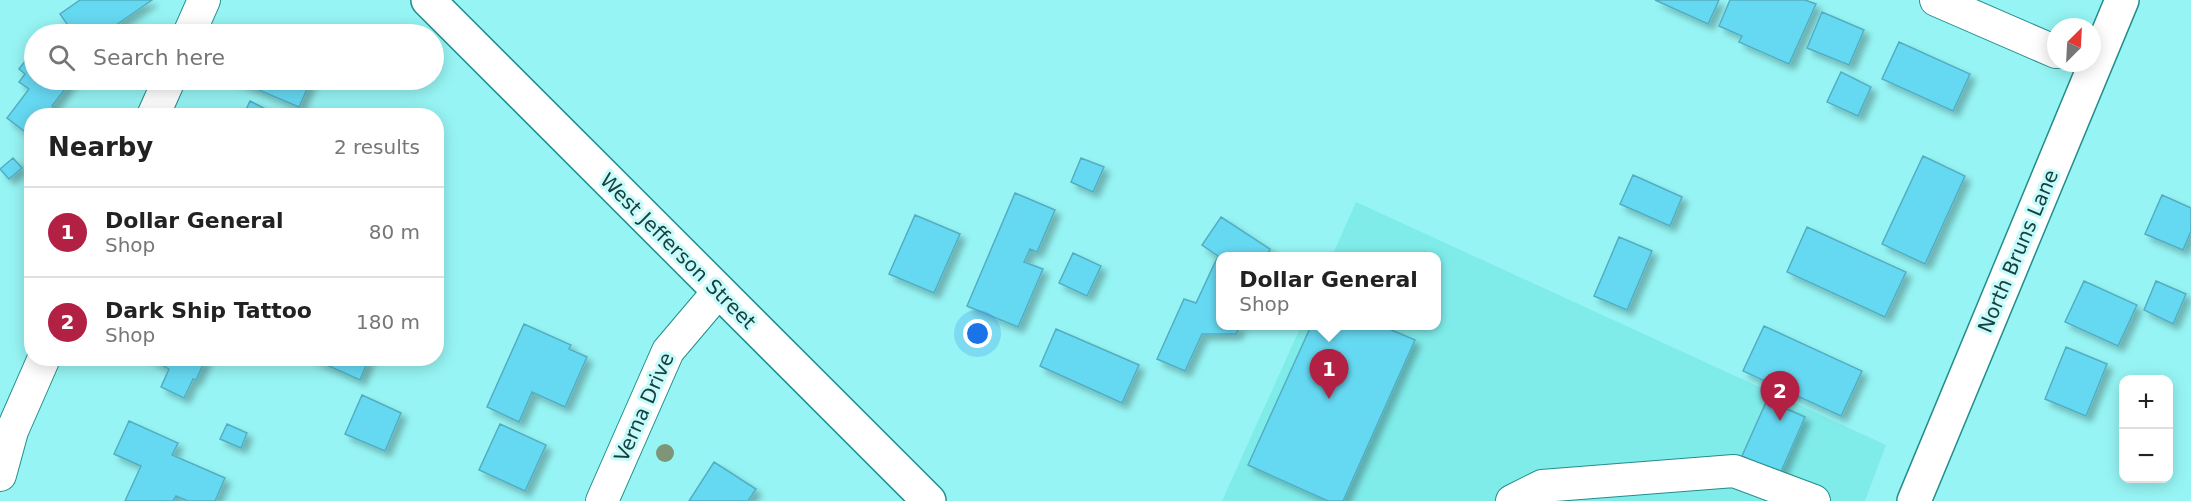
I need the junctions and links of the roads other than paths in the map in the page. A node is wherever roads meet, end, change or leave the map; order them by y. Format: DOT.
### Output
graph roads {
  1 [pos="204,0"];
  2 [pos="428,0"];
  3 [pos="1936,0"];
  4 [pos="2122,0"];
  5 [pos="193,24"];
  6 [pos="2101,40"];
  7 [pos="2047,48"];
  8 [pos="2085,72"];
  9 [pos="165,90"];
  10 [pos="157,108"];
  11 [pos="718,292"];
  12 [pos="40,366"];
  13 [pos="0,475"];
  14 [pos="602,501"];
  15 [pos="929,501"];
  16 [pos="1512,501"];
  17 [pos="1814,501"];
  18 [pos="1914,501"];
  1 -- 5 [label="street"];
  2 -- 11 [label="main road, West Jefferson Street"];
  3 -- 7 [label="street"];
  4 -- 6 [label="main road, North Bruns Lane"];
  8 -- 18 [label="main road, North Bruns Lane"];
  9 -- 10 [label="street"];
  11 -- 14 [label="street, Verna Drive"];
  11 -- 15 [label="main road, West Jefferson Street"];
  12 -- 13 [label="street"];
  16 -- 17 [label="street"];
}
